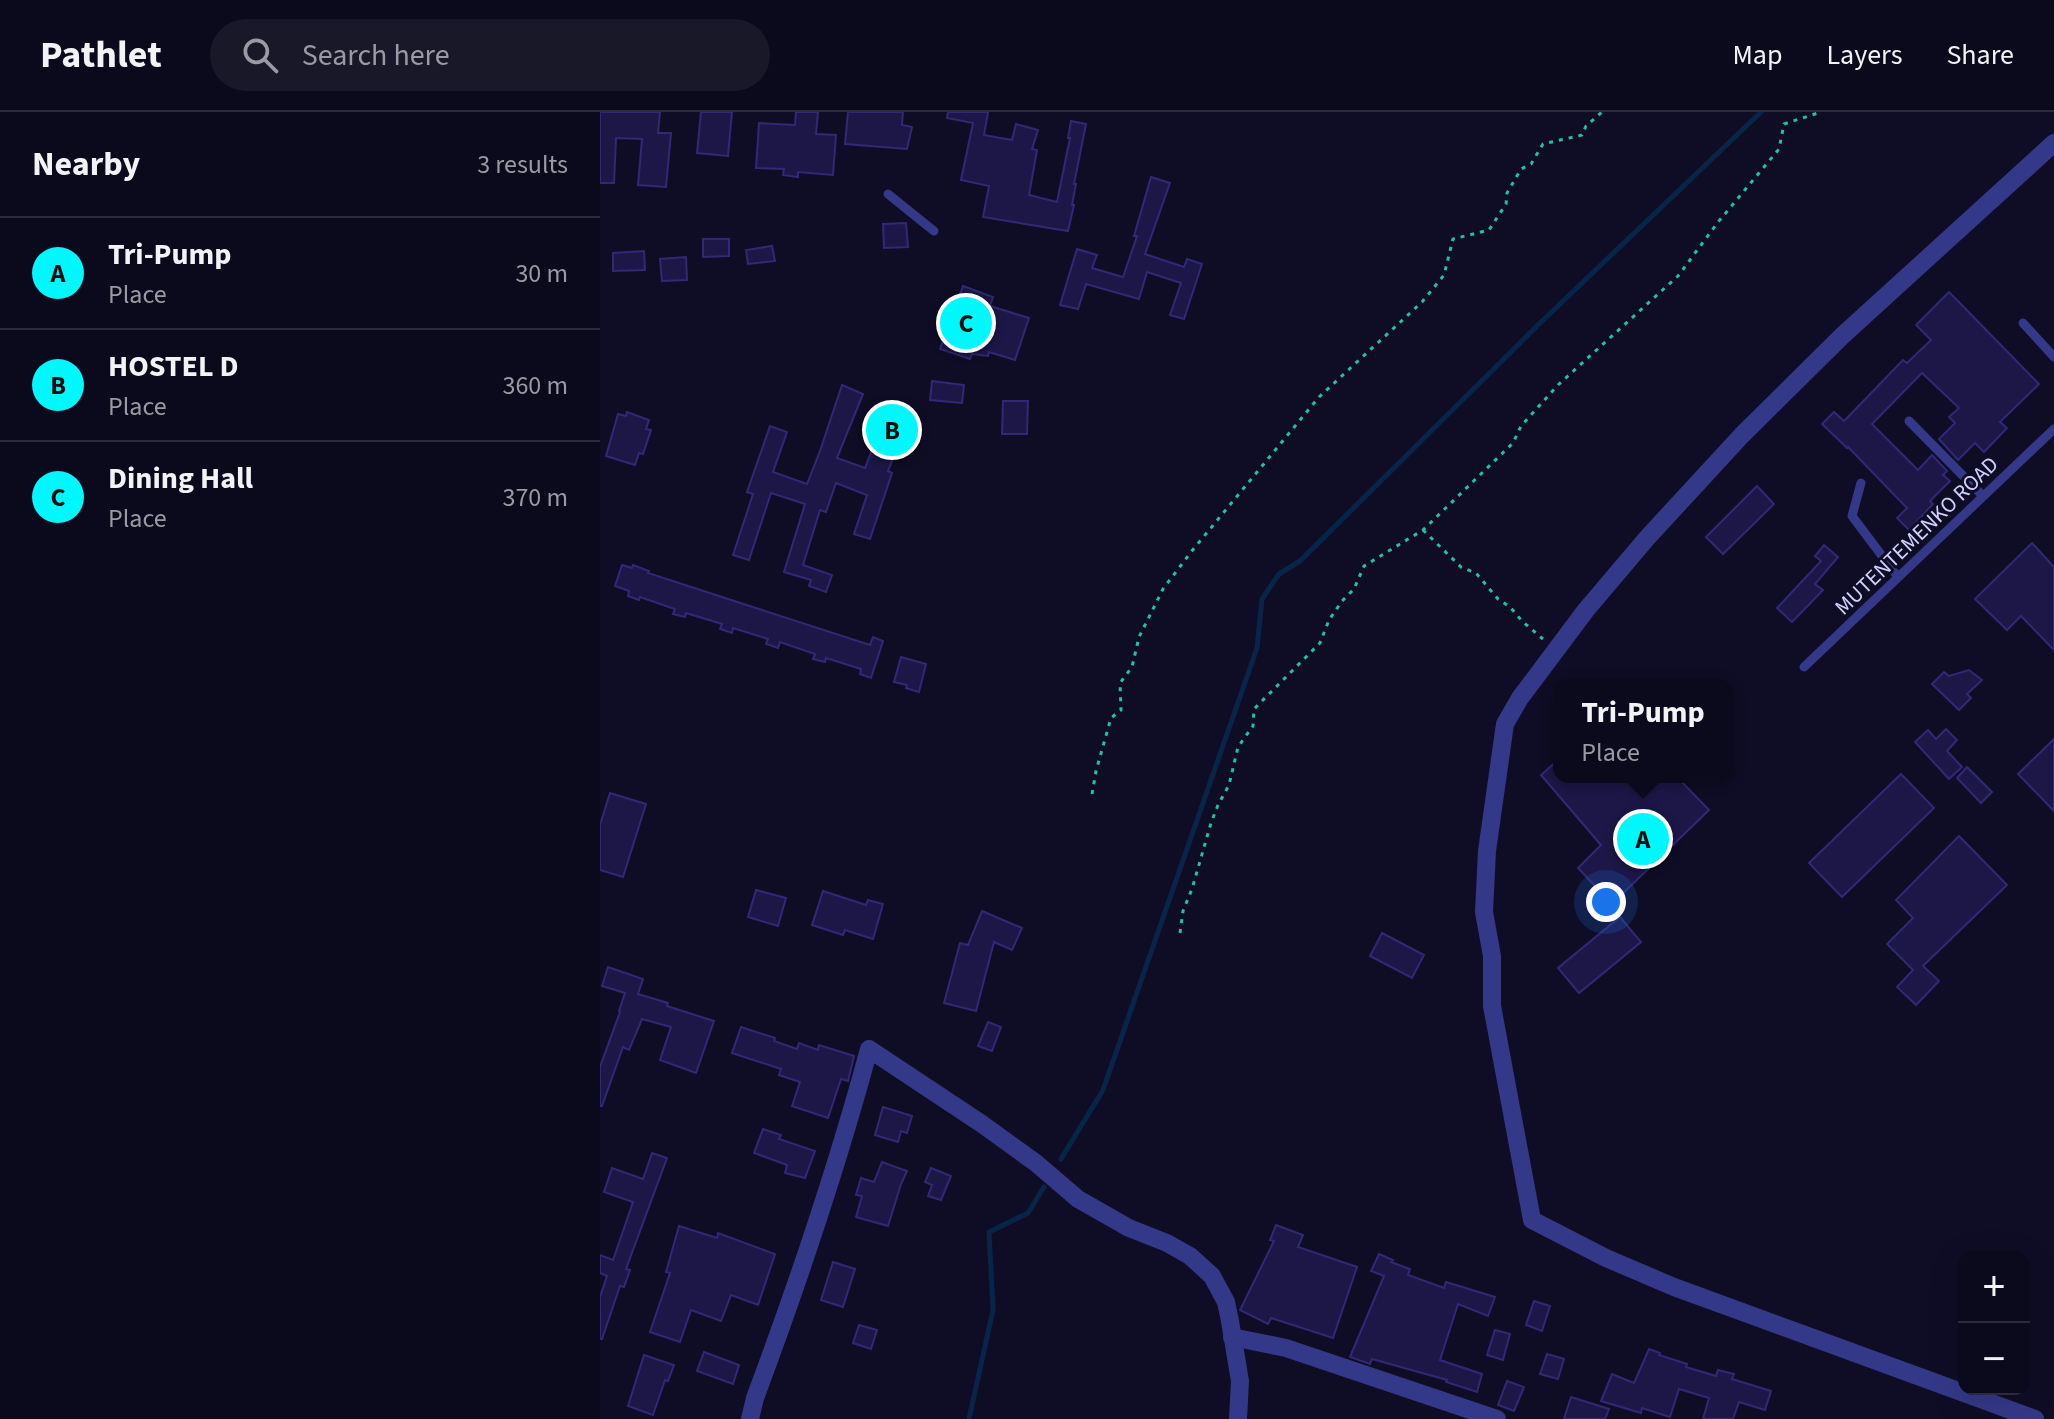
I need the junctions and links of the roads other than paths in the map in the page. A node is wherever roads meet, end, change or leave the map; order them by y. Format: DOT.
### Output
graph roads {
  1 [pos="2054,143"];
  2 [pos="888,194"];
  3 [pos="934,231"];
  4 [pos="2023,323"];
  5 [pos="2054,357"];
  6 [pos="1909,421"];
  7 [pos="2054,429"];
  8 [pos="1861,483"];
  9 [pos="1983,496"];
  10 [pos="1898,577"];
  11 [pos="1804,667"];
  12 [pos="1232,1337"];
  13 [pos="750,1419"];
  14 [pos="1238,1419"];
  15 [pos="1497,1419"];
  16 [pos="2035,1419"];
  1 -- 16 [label="street"];
  2 -- 3 [label="lane"];
  4 -- 5 [label="lane"];
  6 -- 9 [label="lane"];
  7 -- 9 [label="lane, MUTENTEMENKO ROAD"];
  8 -- 10 [label="lane"];
  9 -- 10 [label="lane, MUTENTEMENKO ROAD"];
  10 -- 11 [label="lane, MUTENTEMENKO ROAD"];
  12 -- 13 [label="street"];
  12 -- 14 [label="street"];
  12 -- 15 [label="street"];
}
